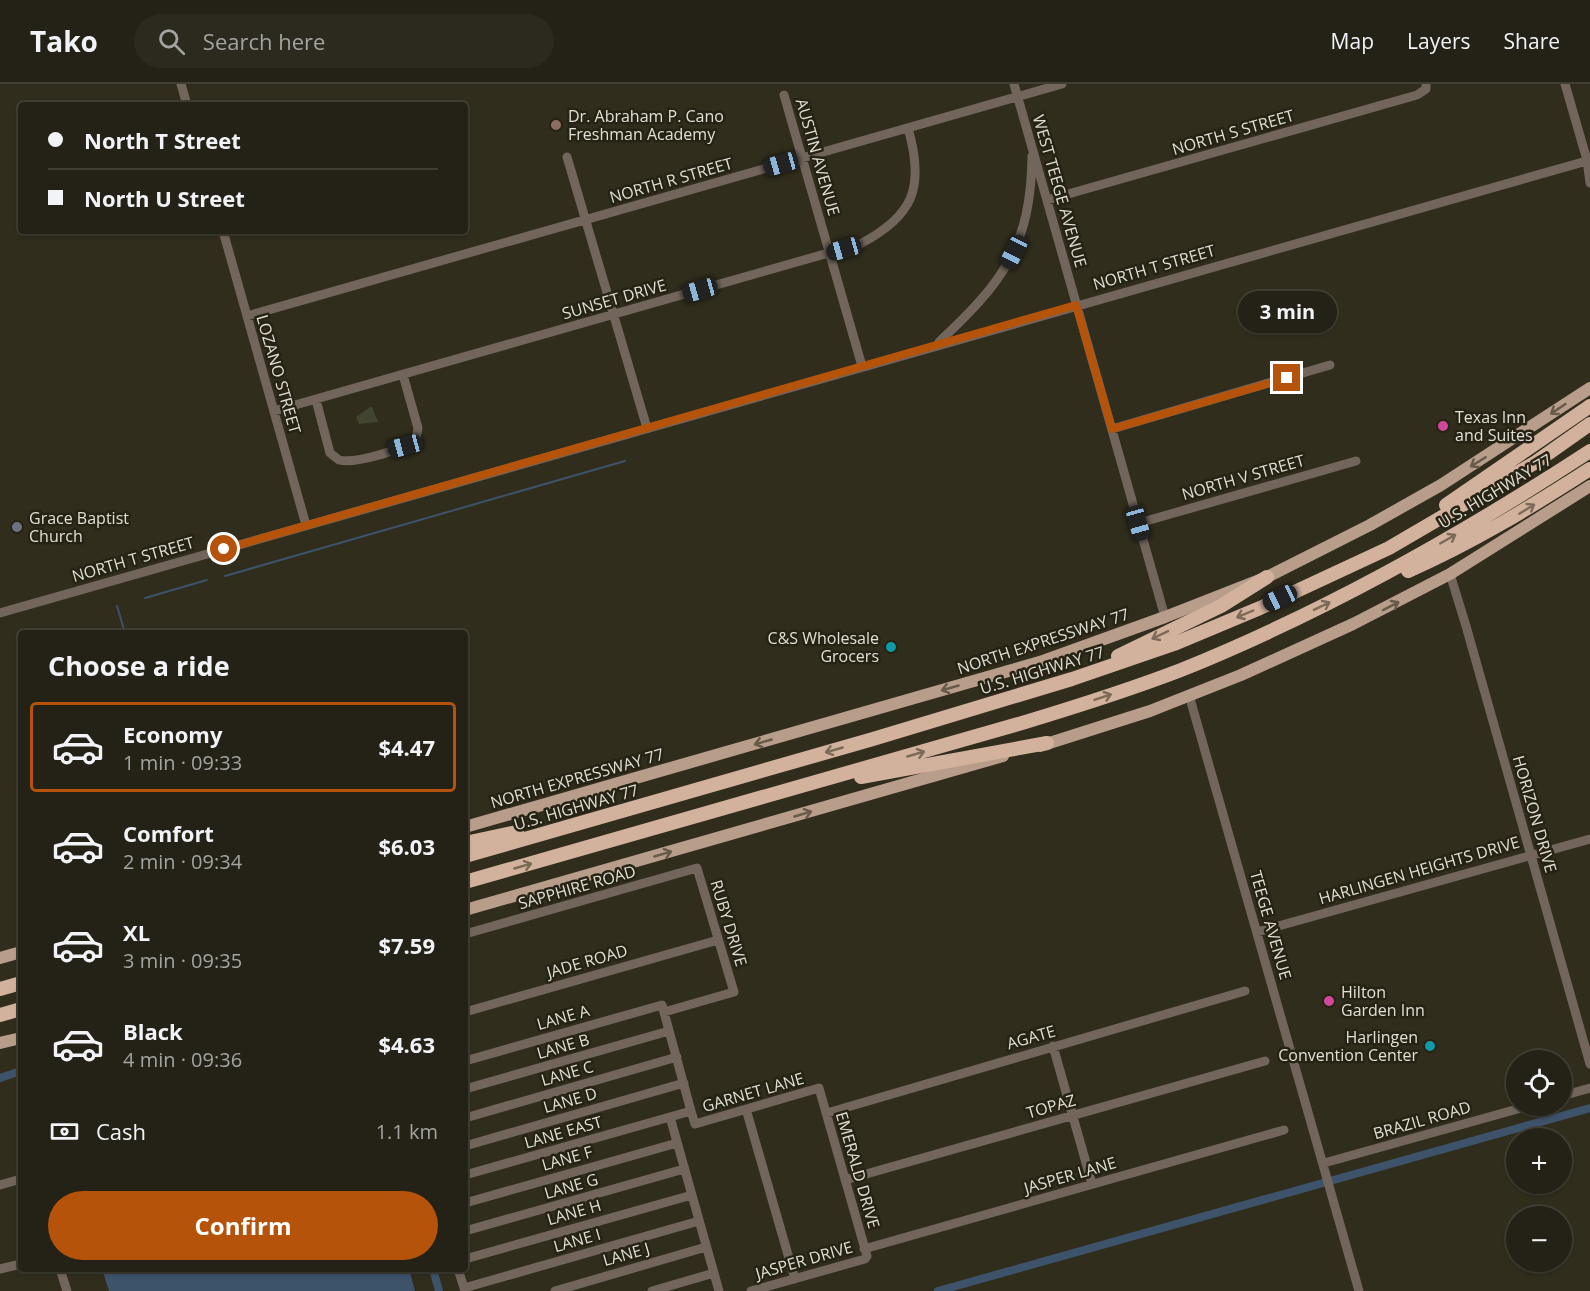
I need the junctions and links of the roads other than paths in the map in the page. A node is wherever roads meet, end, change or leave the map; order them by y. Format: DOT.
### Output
graph roads {
  1 [pos="181,84"];
  2 [pos="1014,84"];
  3 [pos="1062,84"];
  4 [pos="1565,84"];
  5 [pos="1426,87"];
  6 [pos="784,96"];
  7 [pos="1018,97"];
  8 [pos="186,102"];
  9 [pos="908,128"];
  10 [pos="1032,145"];
  11 [pos="567,157"];
  12 [pos="803,158"];
  13 [pos="1589,161"];
  14 [pos="1590,183"];
  15 [pos="1047,200"];
  16 [pos="586,219"];
  17 [pos="224,234"];
  18 [pos="829,253"];
  19 [pos="1076,305"];
  20 [pos="614,315"];
  21 [pos="247,316"];
  22 [pos="936,345"];
  23 [pos="1330,365"];
  24 [pos="862,366"];
  25 [pos="403,375"];
  26 [pos="1590,388"];
  27 [pos="316,400"];
  28 [pos="1590,406"];
  29 [pos="274,411"];
  30 [pos="1590,424"];
  31 [pos="646,428"];
  32 [pos="1112,429"];
  33 [pos="1590,451"];
  34 [pos="1356,461"];
  35 [pos="1590,469"];
  36 [pos="1590,486"];
  37 [pos="1138,523"];
  38 [pos="306,525"];
  39 [pos="1361,560"];
  40 [pos="1450,574"];
  41 [pos="1267,577"];
  42 [pos="1361,588"];
  43 [pos="0,613"];
  44 [pos="1165,617"];
  45 [pos="1071,680"];
  46 [pos="1189,695"];
  47 [pos="1047,744"];
  48 [pos="631,808"];
  49 [pos="719,810"];
  50 [pos="468,826"];
  51 [pos="1590,838"];
  52 [pos="468,842"];
  53 [pos="468,855"];
  54 [pos="1531,855"];
  55 [pos="697,868"];
  56 [pos="468,881"];
  57 [pos="468,909"];
  58 [pos="1257,932"];
  59 [pos="468,933"];
  60 [pos="718,940"];
  61 [pos="18,953"];
  62 [pos="0,958"];
  63 [pos="18,984"];
  64 [pos="0,989"];
  65 [pos="1245,991"];
  66 [pos="18,1010"];
  67 [pos="468,1011"];
  68 [pos="664,1012"];
  69 [pos="0,1015"];
  70 [pos="669,1031"];
  71 [pos="18,1039"];
  72 [pos="0,1043"];
  73 [pos="1053,1046"];
  74 [pos="677,1057"];
  75 [pos="468,1060"];
  76 [pos="1265,1061"];
  77 [pos="1590,1064"];
  78 [pos="684,1083"];
  79 [pos="468,1088"];
  80 [pos="819,1088"];
  81 [pos="1590,1088"];
  82 [pos="1572,1093"];
  83 [pos="746,1109"];
  84 [pos="691,1111"];
  85 [pos="826,1113"];
  86 [pos="1506,1113"];
  87 [pos="1072,1115"];
  88 [pos="468,1117"];
  89 [pos="670,1117"];
  90 [pos="1284,1130"];
  91 [pos="677,1143"];
  92 [pos="468,1145"];
  93 [pos="1325,1166"];
  94 [pos="684,1169"];
  95 [pos="468,1174"];
  96 [pos="18,1180"];
  97 [pos="845,1180"];
  98 [pos="1092,1184"];
  99 [pos="0,1185"];
  100 [pos="692,1195"];
  101 [pos="468,1202"];
  102 [pos="699,1221"];
  103 [pos="468,1230"];
  104 [pos="706,1246"];
  105 [pos="865,1254"];
  106 [pos="468,1258"];
  107 [pos="18,1265"];
  108 [pos="0,1269"];
  109 [pos="61,1272"];
  110 [pos="459,1272"];
  111 [pos="714,1273"];
  112 [pos="795,1280"];
  113 [pos="464,1289"];
  114 [pos="67,1291"];
  115 [pos="555,1291"];
  116 [pos="652,1291"];
  117 [pos="719,1291"];
  118 [pos="751,1291"];
  119 [pos="1359,1291"];
  1 -- 8 [label="street"];
  2 -- 7 [label="street, WEST TEEGE AVENUE"];
  3 -- 7 [label="street, NORTH R STREET"];
  4 -- 13 [label="street"];
  5 -- 15 [label="street, NORTH S STREET"];
  6 -- 12 [label="street, AUSTIN AVENUE"];
  7 -- 9 [label="street, NORTH R STREET"];
  7 -- 10 [label="street, WEST TEEGE AVENUE"];
  9 -- 12 [label="street, NORTH R STREET"];
  9 -- 18 [label="street, SUNSET DRIVE"];
  10 -- 15 [label="street, WEST TEEGE AVENUE"];
  10 -- 22 [label="street"];
  11 -- 16 [label="street"];
  12 -- 16 [label="street, NORTH R STREET"];
  12 -- 18 [label="street, AUSTIN AVENUE"];
  13 -- 14 [label="street"];
  13 -- 19 [label="street, NORTH T STREET"];
  15 -- 19 [label="street, WEST TEEGE AVENUE"];
  16 -- 20 [label="street"];
  16 -- 21 [label="street, NORTH R STREET"];
  17 -- 21 [label="street, LOZANO STREET"];
  18 -- 20 [label="street, SUNSET DRIVE"];
  18 -- 24 [label="street, AUSTIN AVENUE"];
  19 -- 22 [label="street, NORTH T STREET"];
  19 -- 32 [label="street, WEST TEEGE AVENUE"];
  20 -- 25 [label="street, SUNSET DRIVE"];
  20 -- 31 [label="street"];
  21 -- 29 [label="street, LOZANO STREET"];
  22 -- 24 [label="street, NORTH T STREET"];
  23 -- 32 [label="street"];
  24 -- 31 [label="street, NORTH T STREET"];
  25 -- 27 [label="street, SUNSET DRIVE"];
  25 -- 27 [label="street"];
  26 -- 41 [label="main road, NORTH EXPRESSWAY 77, one-way"];
  27 -- 29 [label="street, SUNSET DRIVE"];
  28 -- 39 [label="highway"];
  29 -- 38 [label="street, LOZANO STREET"];
  30 -- 39 [label="highway, U.S. HIGHWAY 77"];
  31 -- 38 [label="street, NORTH T STREET"];
  32 -- 37 [label="street, WEST TEEGE AVENUE"];
  42 -- 33 [label="highway, U.S. HIGHWAY 77, one-way"];
  34 -- 37 [label="street, NORTH V STREET"];
  42 -- 35 [label="highway, one-way"];
  36 -- 40 [label="main road"];
  37 -- 44 [label="street, WEST TEEGE AVENUE"];
  38 -- 43 [label="street, NORTH T STREET"];
  39 -- 45 [label="highway, U.S. HIGHWAY 77, one-way"];
  46 -- 40 [label="main road, one-way"];
  40 -- 54 [label="street, HORIZON DRIVE"];
  41 -- 44 [label="main road, NORTH EXPRESSWAY 77"];
  41 -- 45 [label="highway, one-way"];
  49 -- 42 [label="highway, U.S. HIGHWAY 77, one-way"];
  44 -- 50 [label="main road, NORTH EXPRESSWAY 77, one-way"];
  45 -- 48 [label="highway, U.S. HIGHWAY 77, one-way"];
  46 -- 47 [label="main road"];
  46 -- 58 [label="street, TEEGE AVENUE"];
  47 -- 49 [label="highway"];
  57 -- 47 [label="main road, one-way"];
  48 -- 52 [label="highway"];
  48 -- 53 [label="highway, U.S. HIGHWAY 77"];
  56 -- 49 [label="highway, U.S. HIGHWAY 77, one-way"];
  51 -- 54 [label="street, HARLINGEN HEIGHTS DRIVE"];
  54 -- 58 [label="street, HARLINGEN HEIGHTS DRIVE"];
  54 -- 77 [label="street, HORIZON DRIVE"];
  55 -- 59 [label="street, SAPPHIRE ROAD"];
  55 -- 60 [label="street, RUBY DRIVE"];
  58 -- 93 [label="street, TEEGE AVENUE"];
  60 -- 67 [label="street, JADE ROAD"];
  60 -- 68 [label="street, RUBY DRIVE"];
  61 -- 62 [label="main road"];
  63 -- 64 [label="highway"];
  65 -- 73 [label="street, AGATE"];
  66 -- 69 [label="highway"];
  68 -- 70 [label="street"];
  68 -- 75 [label="street, LANE A"];
  70 -- 74 [label="street"];
  70 -- 79 [label="street, LANE B"];
  71 -- 72 [label="main road"];
  73 -- 85 [label="street, AGATE"];
  73 -- 87 [label="street"];
  74 -- 78 [label="street"];
  74 -- 88 [label="street, LANE C"];
  76 -- 87 [label="street, TOPAZ"];
  78 -- 84 [label="street"];
  78 -- 92 [label="street, LANE D"];
  80 -- 83 [label="street, GARNET LANE"];
  80 -- 85 [label="street, EMERALD DRIVE"];
  81 -- 82 [label="street"];
  83 -- 84 [label="street, GARNET LANE"];
  83 -- 112 [label="street"];
  84 -- 89 [label="street, GARNET LANE"];
  85 -- 97 [label="street, EMERALD DRIVE"];
  86 -- 93 [label="street, BRAZIL ROAD"];
  87 -- 97 [label="street, TOPAZ"];
  87 -- 98 [label="street"];
  89 -- 91 [label="street"];
  89 -- 95 [label="street, LANE EAST"];
  90 -- 98 [label="street, JASPER LANE"];
  91 -- 94 [label="street"];
  91 -- 101 [label="street, LANE F"];
  93 -- 119 [label="street, TEEGE AVENUE"];
  94 -- 100 [label="street"];
  94 -- 103 [label="street, LANE G"];
  96 -- 99 [label="street"];
  97 -- 105 [label="street, EMERALD DRIVE"];
  98 -- 105 [label="street, JASPER LANE"];
  100 -- 102 [label="street"];
  100 -- 106 [label="street, LANE H"];
  102 -- 104 [label="street"];
  102 -- 113 [label="street, LANE I"];
  104 -- 111 [label="street"];
  104 -- 115 [label="street, LANE J"];
  105 -- 112 [label="street, JASPER DRIVE"];
  107 -- 108 [label="street"];
  109 -- 114 [label="street"];
  110 -- 113 [label="street"];
  111 -- 116 [label="street"];
  111 -- 117 [label="street"];
  112 -- 118 [label="street, JASPER DRIVE"];
}
